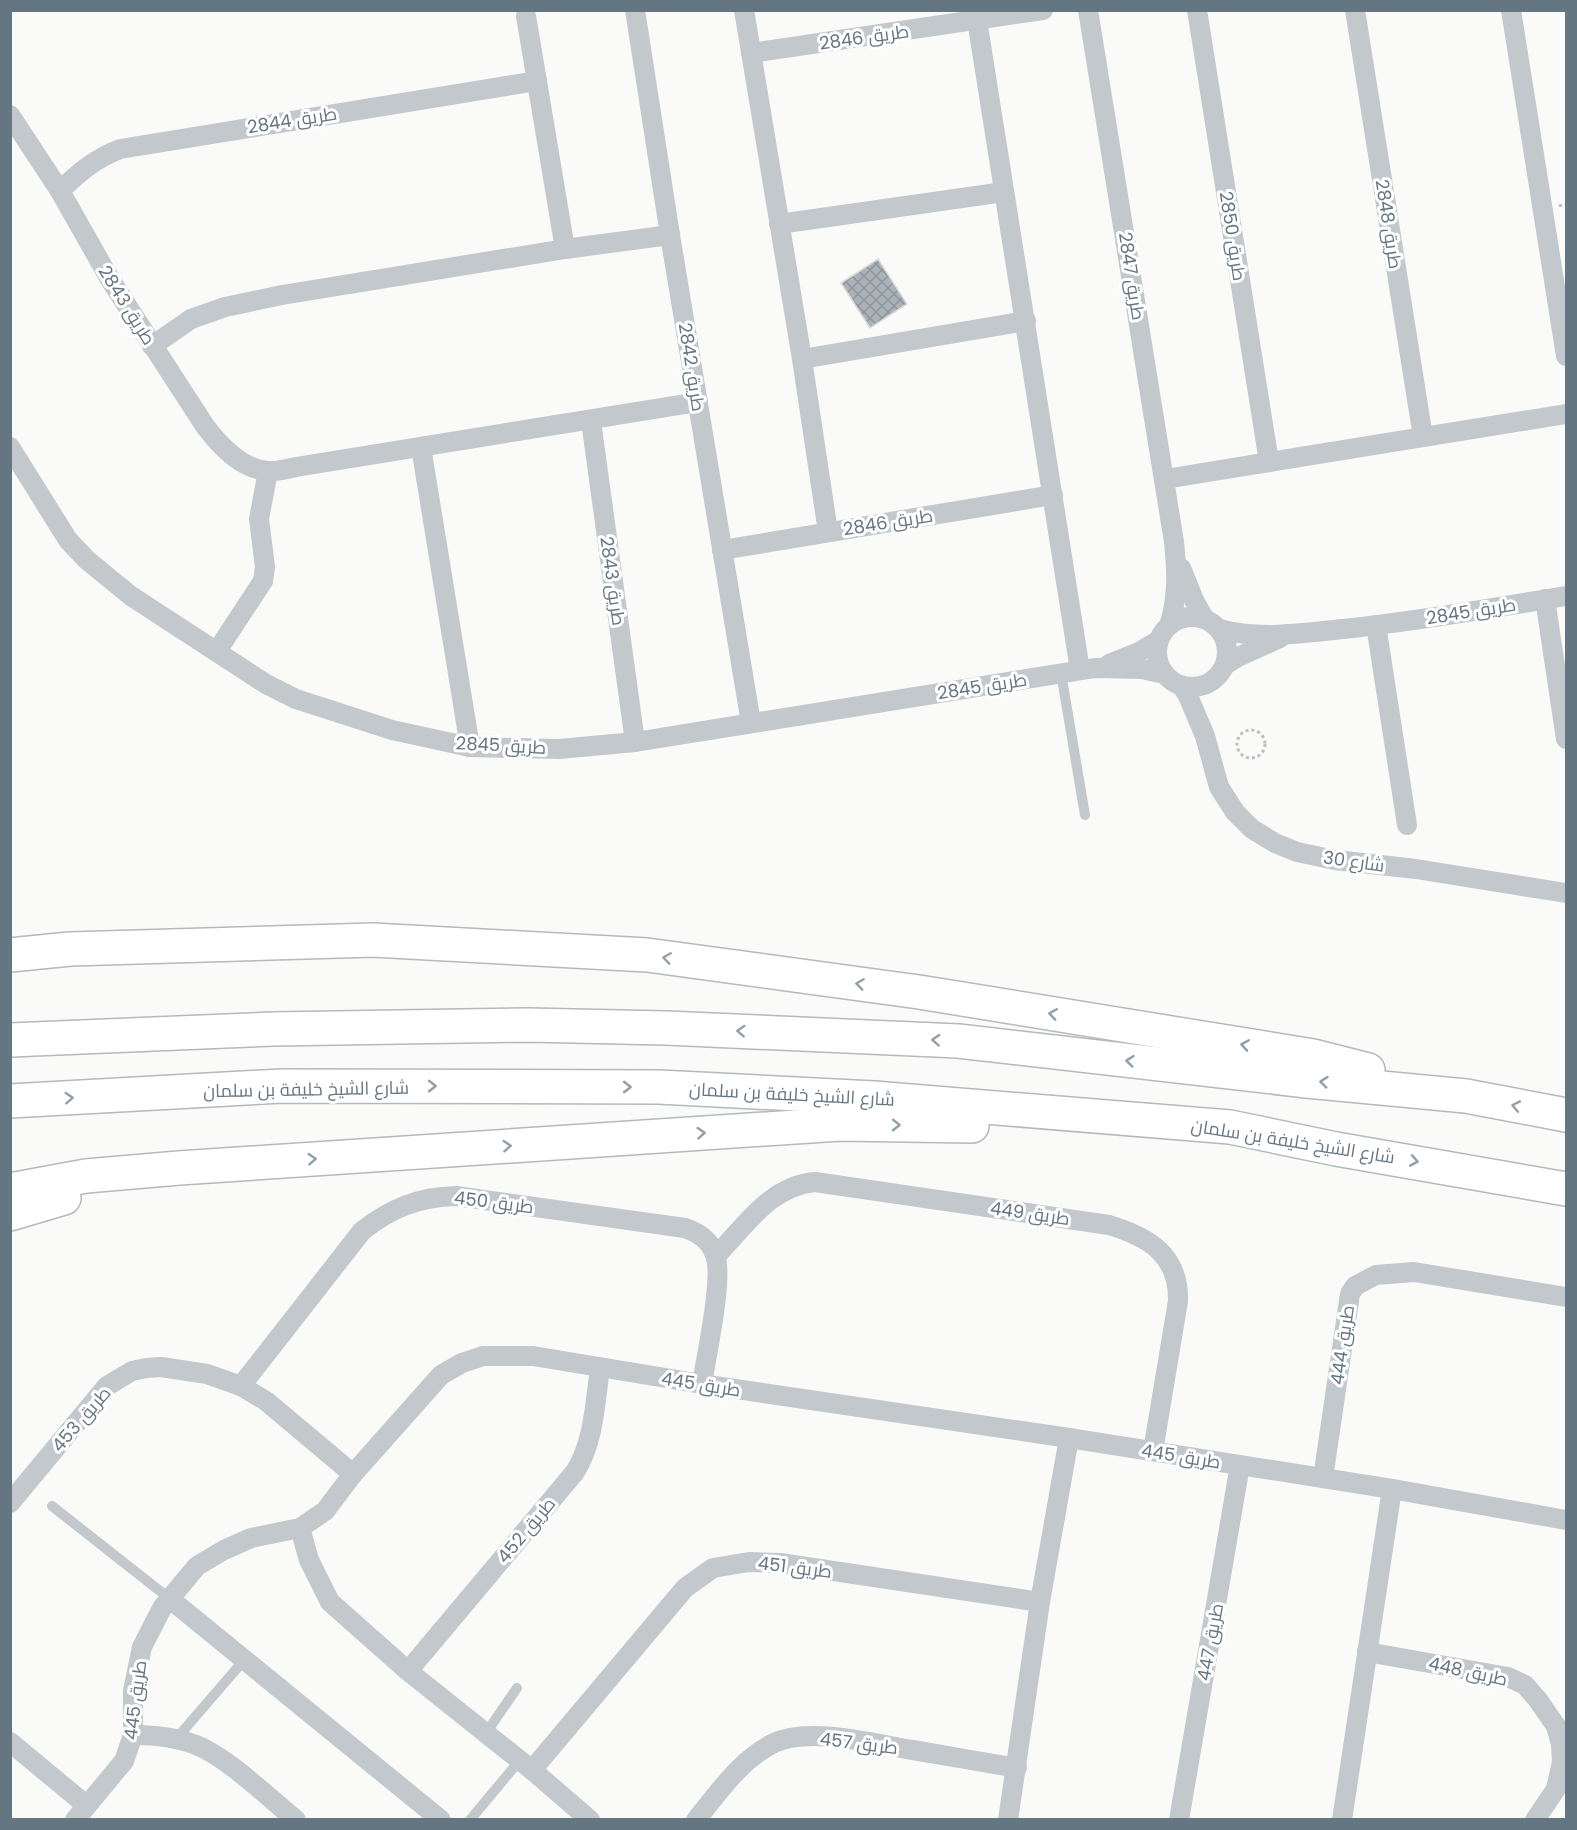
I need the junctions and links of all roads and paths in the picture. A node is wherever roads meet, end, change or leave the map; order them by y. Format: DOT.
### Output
graph roads {
  1 [pos="635,10"];
  2 [pos="744,10"];
  3 [pos="1043,10"];
  4 [pos="1088,10"];
  5 [pos="1197,10"];
  6 [pos="1355,10"];
  7 [pos="1511,10"];
  8 [pos="526,16"];
  9 [pos="977,20"];
  10 [pos="751,53"];
  11 [pos="537,81"];
  12 [pos="10,115"];
  13 [pos="60,191"];
  14 [pos="1004,192"];
  15 [pos="779,224"];
  16 [pos="670,235"];
  17 [pos="565,249"];
  18 [pos="1026,321"];
  19 [pos="152,346"];
  20 [pos="1566,356"];
  21 [pos="802,359"];
  22 [pos="698,402"];
  23 [pos="1566,414"];
  24 [pos="591,421"];
  25 [pos="1423,437"];
  26 [pos="10,447"];
  27 [pos="421,447"];
  28 [pos="1269,462"];
  29 [pos="268,471"];
  30 [pos="1165,478"];
  31 [pos="1053,495"];
  32 [pos="828,532"];
  33 [pos="1174,542"];
  34 [pos="722,550"];
  35 [pos="1566,596"];
  36 [pos="1545,599"];
  37 [pos="1170,623"];
  38 [pos="1212,623"];
  39 [pos="1376,625"];
  40 [pos="1285,635"];
  41 [pos="1159,640"];
  42 [pos="217,651"];
  43 [pos="1225,665"];
  44 [pos="1079,671"];
  45 [pos="1164,674"];
  46 [pos="1211,682"];
  47 [pos="1182,686"];
  48 [pos="751,723"];
  49 [pos="1204,736"];
  50 [pos="1566,739"];
  51 [pos="635,742"];
  52 [pos="1265,742"];
  53 [pos="470,747"];
  54 [pos="1085,814"];
  55 [pos="1407,825"];
  56 [pos="1566,893"];
  57 [pos="10,943"];
  58 [pos="70,950"];
  59 [pos="10,955"];
  60 [pos="10,1040"];
  61 [pos="1466,1096"];
  62 [pos="10,1101"];
  63 [pos="1566,1115"];
  64 [pos="1336,1149"];
  65 [pos="254,1163"];
  66 [pos="1566,1189"];
  67 [pos="10,1190"];
  68 [pos="10,1214"];
  69 [pos="716,1256"];
  70 [pos="1566,1297"];
  71 [pos="600,1368"];
  72 [pos="702,1384"];
  73 [pos="241,1386"];
  74 [pos="1069,1438"];
  75 [pos="1153,1451"];
  76 [pos="1240,1465"];
  77 [pos="353,1474"];
  78 [pos="1323,1478"];
  79 [pos="1392,1489"];
  80 [pos="10,1503"];
  81 [pos="52,1506"];
  82 [pos="1566,1520"];
  83 [pos="300,1528"];
  84 [pos="170,1599"];
  85 [pos="1040,1602"];
  86 [pos="1367,1652"];
  87 [pos="245,1659"];
  88 [pos="408,1671"];
  89 [pos="517,1688"];
  90 [pos="486,1733"];
  91 [pos="133,1735"];
  92 [pos="176,1739"];
  93 [pos="10,1742"];
  94 [pos="526,1765"];
  95 [pos="1017,1768"];
  96 [pos="81,1813"];
  97 [pos="294,1819"];
  98 [pos="441,1820"];
  99 [pos="470,1820"];
  100 [pos="590,1820"];
  101 [pos="696,1820"];
  102 [pos="1008,1820"];
  103 [pos="1179,1820"];
  104 [pos="1342,1820"];
  105 [pos="1535,1820"];
  1 -- 16 [label="street, طريق 2842"];
  2 -- 10 [label="street"];
  3 -- 9 [label="street, طريق 2846"];
  4 -- 30 [label="street, طريق 2847"];
  5 -- 28 [label="street, طريق 2850"];
  6 -- 25 [label="street, طريق 2848"];
  7 -- 20 [label="street"];
  8 -- 11 [label="street"];
  9 -- 10 [label="street, طريق 2846"];
  9 -- 14 [label="street"];
  10 -- 15 [label="street"];
  11 -- 13 [label="street, طريق 2844"];
  11 -- 17 [label="street"];
  12 -- 13 [label="street, طريق 2843"];
  13 -- 19 [label="street, طريق 2843"];
  14 -- 15 [label="street"];
  14 -- 18 [label="street"];
  15 -- 21 [label="street"];
  16 -- 17 [label="street"];
  16 -- 22 [label="street, طريق 2842"];
  17 -- 19 [label="street"];
  18 -- 21 [label="street"];
  18 -- 31 [label="street"];
  19 -- 29 [label="street, طريق 2843"];
  21 -- 32 [label="street"];
  22 -- 24 [label="street"];
  22 -- 34 [label="street, طريق 2842"];
  23 -- 25 [label="street"];
  24 -- 27 [label="street"];
  24 -- 51 [label="street, طريق 2843"];
  25 -- 28 [label="street"];
  26 -- 42 [label="street, طريق 2845"];
  27 -- 29 [label="street"];
  27 -- 53 [label="street"];
  28 -- 30 [label="street"];
  29 -- 42 [label="street"];
  30 -- 33 [label="street, طريق 2847"];
  31 -- 32 [label="street, طريق 2846"];
  31 -- 44 [label="street"];
  32 -- 34 [label="street, طريق 2846"];
  33 -- 37 [label="street, طريق 2847"];
  33 -- 38 [label="street, طريق 2847"];
  34 -- 48 [label="street, طريق 2842"];
  35 -- 36 [label="street, طريق 2845"];
  36 -- 39 [label="street, طريق 2845"];
  36 -- 50 [label="street"];
  37 -- 38 [label="street"];
  37 -- 41 [label="street"];
  38 -- 40 [label="street, طريق 2845"];
  38 -- 43 [label="street"];
  39 -- 40 [label="street, طريق 2845"];
  39 -- 55 [label="street"];
  40 -- 43 [label="street, طريق 2845"];
  41 -- 44 [label="street, طريق 2845"];
  41 -- 45 [label="street"];
  42 -- 53 [label="street, طريق 2845"];
  43 -- 46 [label="street"];
  44 -- 45 [label="street, طريق 2845"];
  44 -- 48 [label="street, طريق 2845"];
  44 -- 54 [label="lane"];
  45 -- 47 [label="street"];
  46 -- 47 [label="street"];
  46 -- 49 [label="street, شارع 30"];
  47 -- 49 [label="street, شارع 30"];
  48 -- 51 [label="street, طريق 2845"];
  49 -- 56 [label="street, شارع 30"];
  51 -- 53 [label="street, طريق 2845"];
  52 -- 52 [label="path"];
  57 -- 58 [label="highway"];
  58 -- 59 [label="highway"];
  61 -- 58 [label="highway, one-way"];
  61 -- 60 [label="highway, one-way"];
  63 -- 61 [label="highway, one-way"];
  62 -- 64 [label="highway, شارع الشيخ خليفة بن سلمان, one-way"];
  65 -- 64 [label="highway, one-way"];
  64 -- 66 [label="highway, شارع الشيخ خليفة بن سلمان, one-way"];
  65 -- 67 [label="highway"];
  65 -- 68 [label="highway"];
  69 -- 72 [label="street"];
  69 -- 73 [label="street, طريق 450"];
  69 -- 75 [label="street, طريق 449"];
  70 -- 78 [label="street, طريق 444"];
  71 -- 72 [label="street, طريق 445"];
  71 -- 77 [label="street, طريق 445"];
  71 -- 88 [label="street, طريق 452"];
  72 -- 74 [label="street, طريق 445"];
  73 -- 77 [label="street, طريق 453"];
  73 -- 80 [label="street, طريق 453"];
  74 -- 75 [label="street, طريق 445"];
  74 -- 85 [label="street"];
  75 -- 76 [label="street, طريق 445"];
  76 -- 78 [label="street, طريق 445"];
  76 -- 103 [label="street, طريق 447"];
  77 -- 83 [label="street, طريق 445"];
  78 -- 79 [label="street, طريق 445"];
  79 -- 82 [label="street, طريق 445"];
  79 -- 86 [label="street"];
  81 -- 84 [label="lane"];
  83 -- 84 [label="street, طريق 445"];
  83 -- 88 [label="street"];
  84 -- 87 [label="street"];
  84 -- 91 [label="street, طريق 445"];
  85 -- 94 [label="street, طريق 451"];
  85 -- 95 [label="street"];
  86 -- 104 [label="street"];
  86 -- 105 [label="street, طريق 448"];
  87 -- 92 [label="lane"];
  87 -- 98 [label="street"];
  88 -- 90 [label="street"];
  89 -- 90 [label="lane"];
  90 -- 94 [label="street"];
  91 -- 92 [label="street"];
  91 -- 96 [label="street, طريق 445"];
  92 -- 97 [label="street"];
  93 -- 96 [label="street"];
  94 -- 99 [label="lane"];
  94 -- 100 [label="street"];
  95 -- 101 [label="street, طريق 457"];
  95 -- 102 [label="street"];
}
